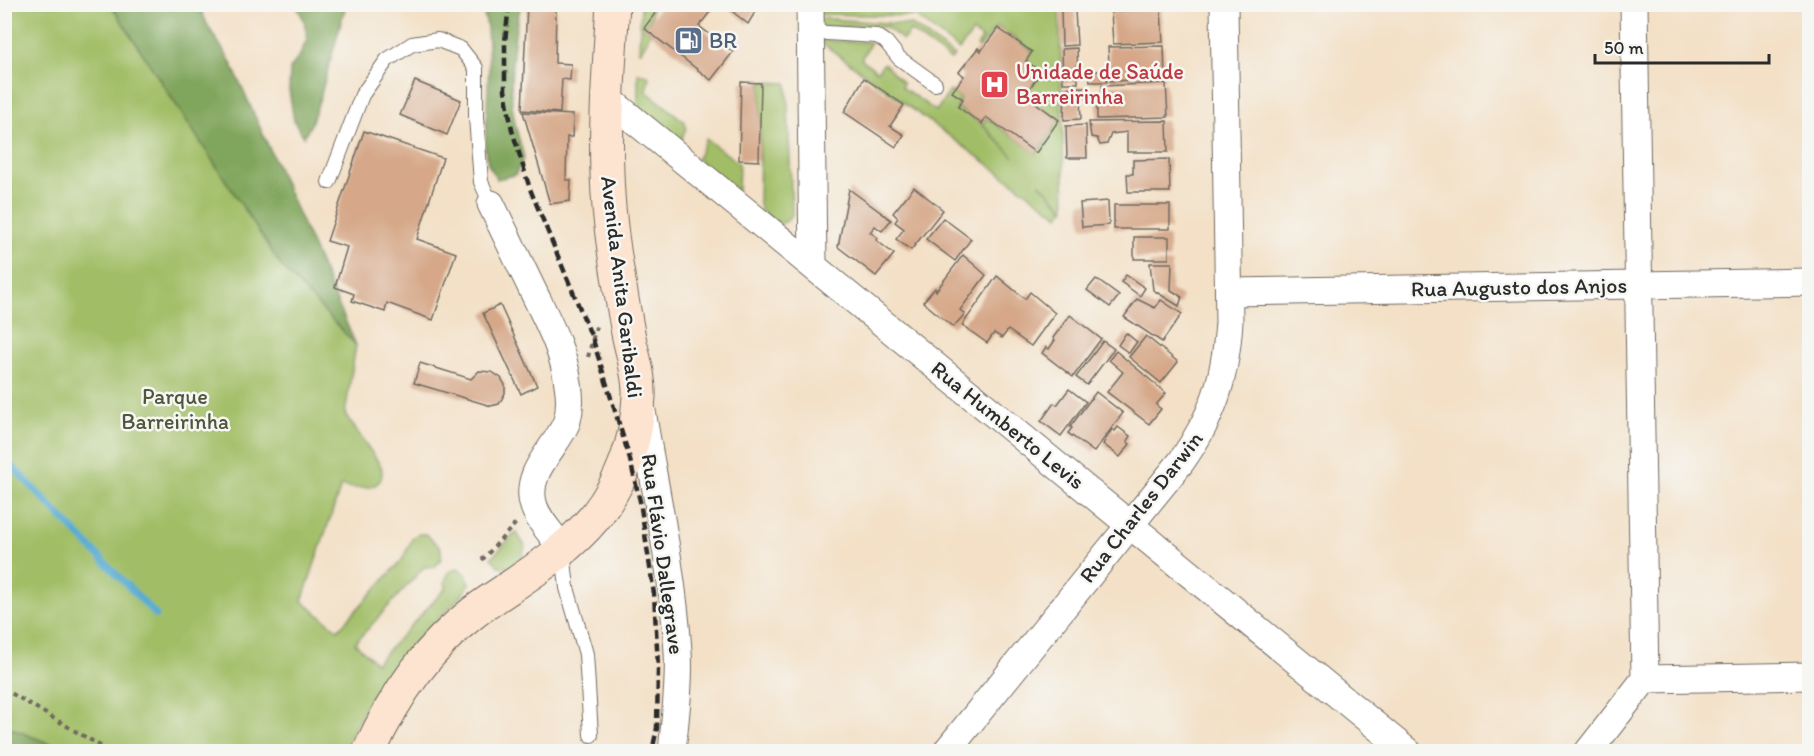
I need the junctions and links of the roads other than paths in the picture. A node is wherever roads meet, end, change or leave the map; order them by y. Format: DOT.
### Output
graph roads {
  1 [pos="613,4"];
  2 [pos="810,4"];
  3 [pos="1224,4"];
  4 [pos="1634,4"];
  5 [pos="810,32"];
  6 [pos="935,84"];
  7 [pos="607,98"];
  8 [pos="329,182"];
  9 [pos="491,204"];
  10 [pos="813,266"];
  11 [pos="1809,282"];
  12 [pos="1638,285"];
  13 [pos="1229,292"];
  14 [pos="639,393"];
  15 [pos="1130,524"];
  16 [pos="563,549"];
  17 [pos="1809,676"];
  18 [pos="1645,679"];
  19 [pos="591,735"];
  20 [pos="369,752"];
  21 [pos="672,752"];
  22 [pos="946,752"];
  23 [pos="1408,752"];
  24 [pos="1588,752"];
  1 -- 7 [label="main road, Avenida Anita Garibaldi"];
  2 -- 5 [label="street"];
  3 -- 13 [label="street, Rua Charles Darwin"];
  4 -- 12 [label="street"];
  5 -- 6 [label="lane"];
  5 -- 10 [label="street"];
  7 -- 10 [label="street, Rua Humberto Levis"];
  7 -- 14 [label="main road, Avenida Anita Garibaldi"];
  8 -- 9 [label="lane"];
  9 -- 16 [label="street"];
  10 -- 15 [label="street, Rua Humberto Levis"];
  11 -- 12 [label="street, Rua Augusto dos Anjos"];
  12 -- 13 [label="street, Rua Augusto dos Anjos"];
  12 -- 18 [label="street"];
  13 -- 15 [label="street, Rua Charles Darwin"];
  14 -- 16 [label="main road, Avenida Anita Garibaldi"];
  14 -- 21 [label="street, Rua Flávio Dallegrave"];
  15 -- 22 [label="street, Rua Charles Darwin"];
  15 -- 23 [label="street, Rua Humberto Levis"];
  16 -- 19 [label="lane"];
  16 -- 20 [label="main road, Avenida Anita Garibaldi"];
  17 -- 18 [label="street"];
  18 -- 24 [label="street"];
}
